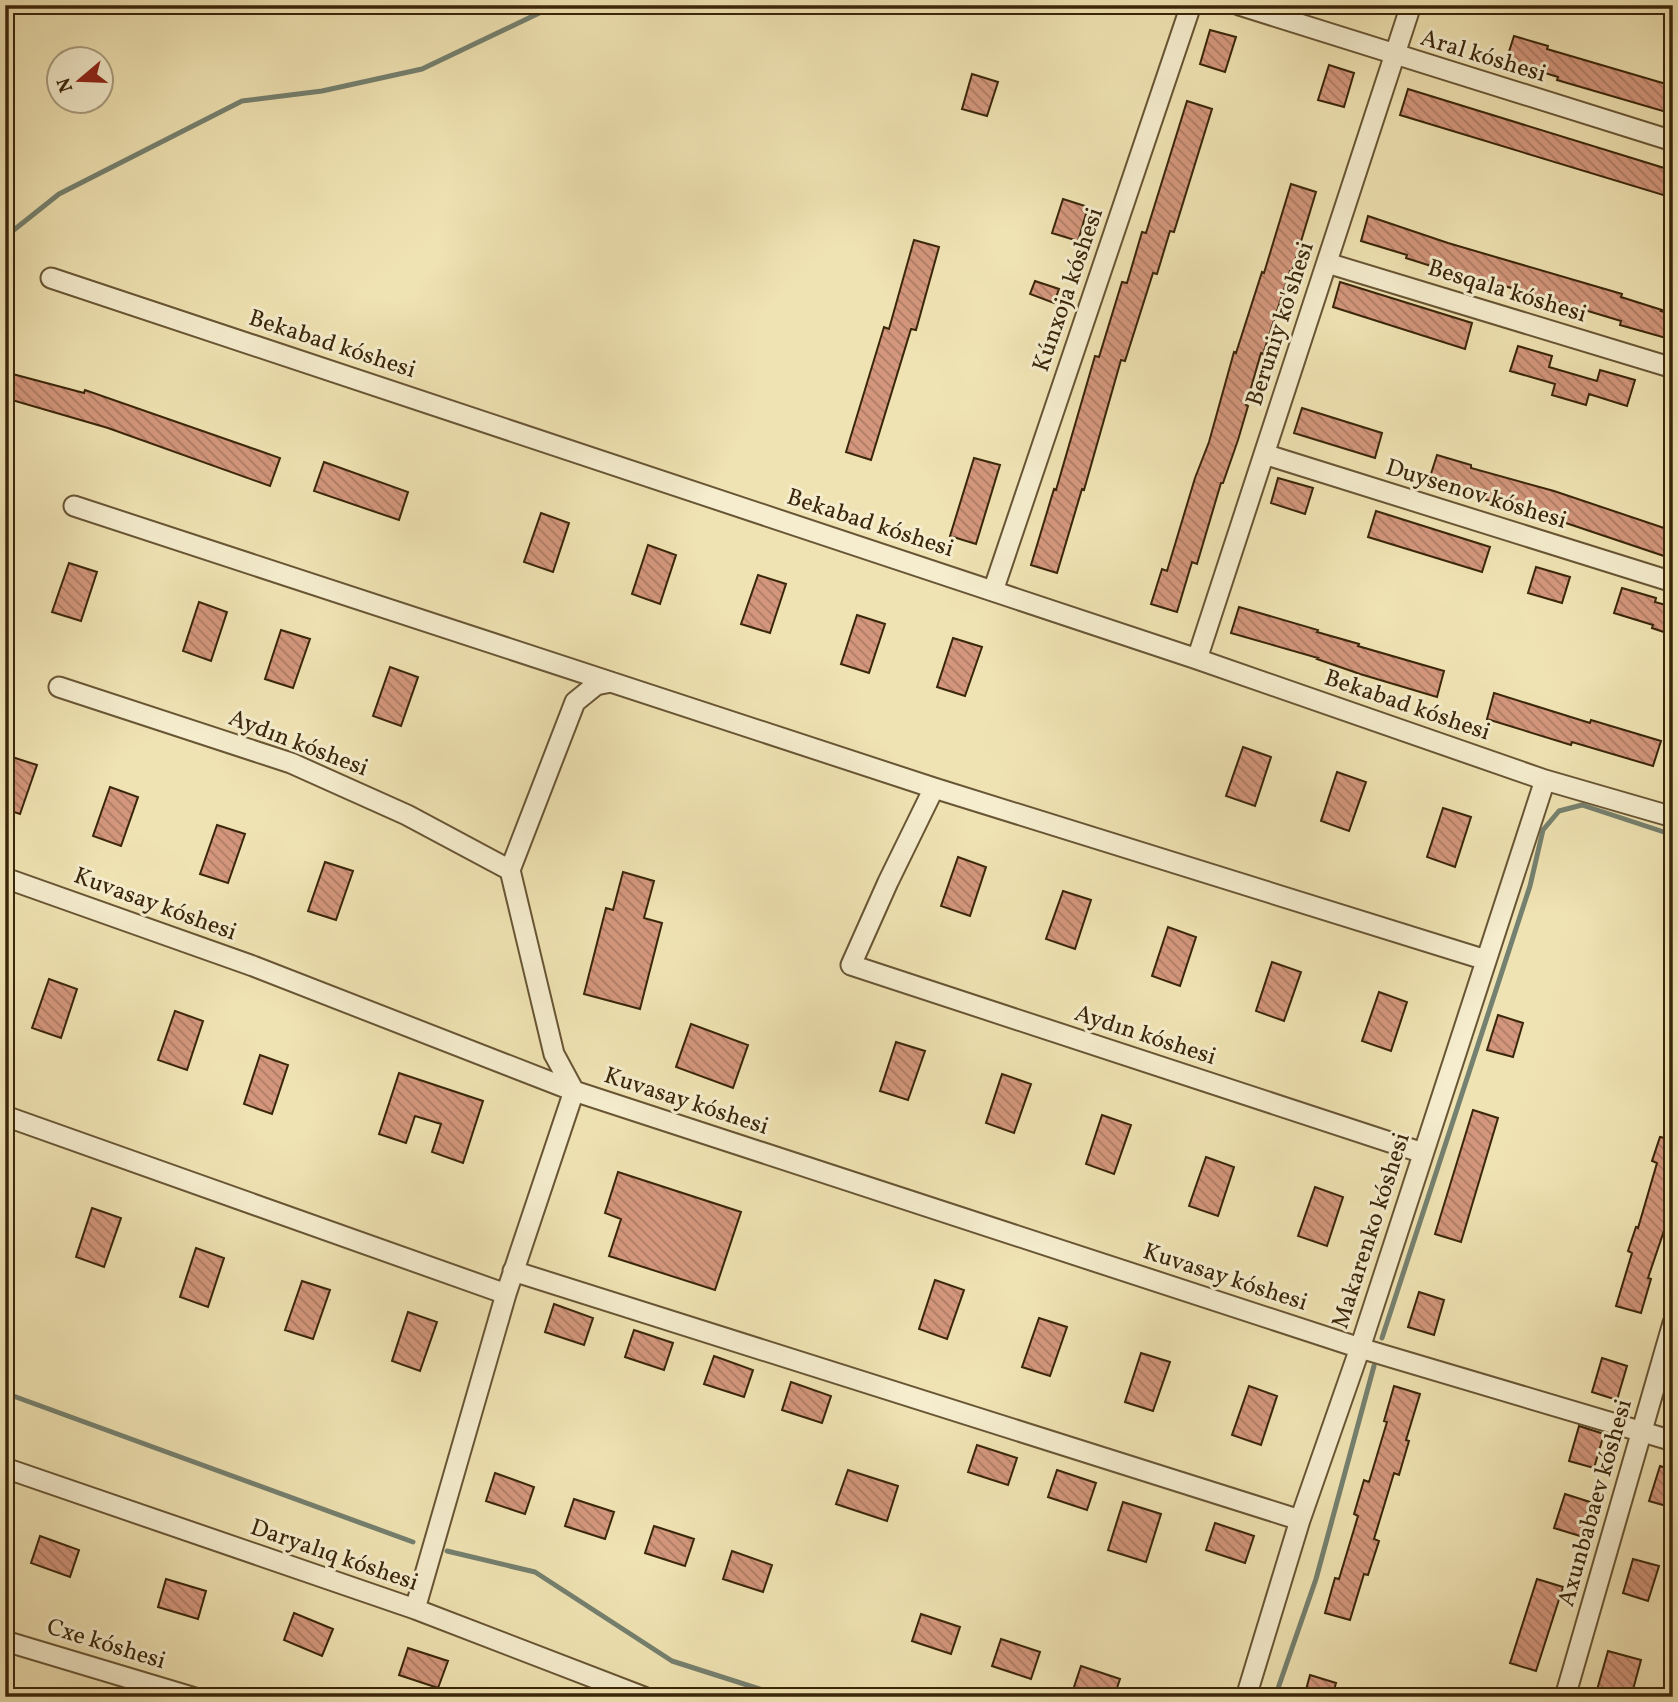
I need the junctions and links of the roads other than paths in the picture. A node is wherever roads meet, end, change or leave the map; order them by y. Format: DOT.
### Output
graph roads {
  1 [pos="1191,5"];
  2 [pos="1239,5"];
  3 [pos="1411,5"];
  4 [pos="1395,55"];
  5 [pos="1673,141"];
  6 [pos="1327,263"];
  7 [pos="51,278"];
  8 [pos="1673,368"];
  9 [pos="1264,454"];
  10 [pos="74,506"];
  11 [pos="1673,582"];
  12 [pos="993,591"];
  13 [pos="1197,659"];
  14 [pos="611,682"];
  15 [pos="59,687"];
  16 [pos="1545,780"];
  17 [pos="934,788"];
  18 [pos="1673,817"];
  19 [pos="510,870"];
  20 [pos="5,878"];
  21 [pos="1486,960"];
  22 [pos="574,1091"];
  23 [pos="5,1116"];
  24 [pos="1423,1153"];
  25 [pos="513,1271"];
  26 [pos="506,1294"];
  27 [pos="1673,1322"];
  28 [pos="1360,1348"];
  29 [pos="1643,1432"];
  30 [pos="1673,1441"];
  31 [pos="5,1468"];
  32 [pos="1300,1520"];
  33 [pos="415,1609"];
  34 [pos="5,1641"];
  35 [pos="192,1697"];
  36 [pos="644,1697"];
  37 [pos="1246,1697"];
  38 [pos="1565,1697"];
  1 -- 12 [label="street, Kúnxoja kóshesi"];
  2 -- 4 [label="street, Aral kóshesi"];
  3 -- 4 [label="street, Beruniy ko'shesi"];
  4 -- 5 [label="street, Aral kóshesi"];
  4 -- 6 [label="street, Beruniy ko'shesi"];
  6 -- 8 [label="street, Besqala kóshesi"];
  6 -- 9 [label="street, Beruniy ko'shesi"];
  7 -- 12 [label="street, Bekabad kóshesi"];
  9 -- 11 [label="street, Duysenov kóshesi"];
  9 -- 13 [label="street, Beruniy ko'shesi"];
  10 -- 14 [label="street"];
  12 -- 13 [label="street, Bekabad kóshesi"];
  13 -- 16 [label="street, Bekabad kóshesi"];
  14 -- 17 [label="street"];
  14 -- 19 [label="street"];
  15 -- 19 [label="street, Aydın kóshesi"];
  16 -- 18 [label="street, Bekabad kóshesi"];
  16 -- 21 [label="street, Makarenko kóshesi"];
  17 -- 21 [label="street"];
  17 -- 24 [label="street, Aydın kóshesi"];
  19 -- 22 [label="street"];
  20 -- 22 [label="street, Kuvasay kóshesi"];
  21 -- 24 [label="street, Makarenko kóshesi"];
  22 -- 25 [label="street"];
  22 -- 28 [label="street, Kuvasay kóshesi"];
  23 -- 26 [label="street"];
  24 -- 28 [label="street, Makarenko kóshesi"];
  25 -- 26 [label="street"];
  25 -- 32 [label="street"];
  26 -- 33 [label="street"];
  27 -- 29 [label="street, Axunbabaev kóshesi"];
  28 -- 29 [label="street, Kuvasay kóshesi"];
  28 -- 32 [label="street, Makarenko kóshesi"];
  29 -- 30 [label="street, Kuvasay kóshesi"];
  29 -- 38 [label="street, Axunbabaev kóshesi"];
  31 -- 33 [label="street, Daryalıq kóshesi"];
  32 -- 37 [label="street, Makarenko kóshesi"];
  33 -- 36 [label="street, Daryalıq kóshesi"];
  34 -- 35 [label="street, Cxe kóshesi"];
}
